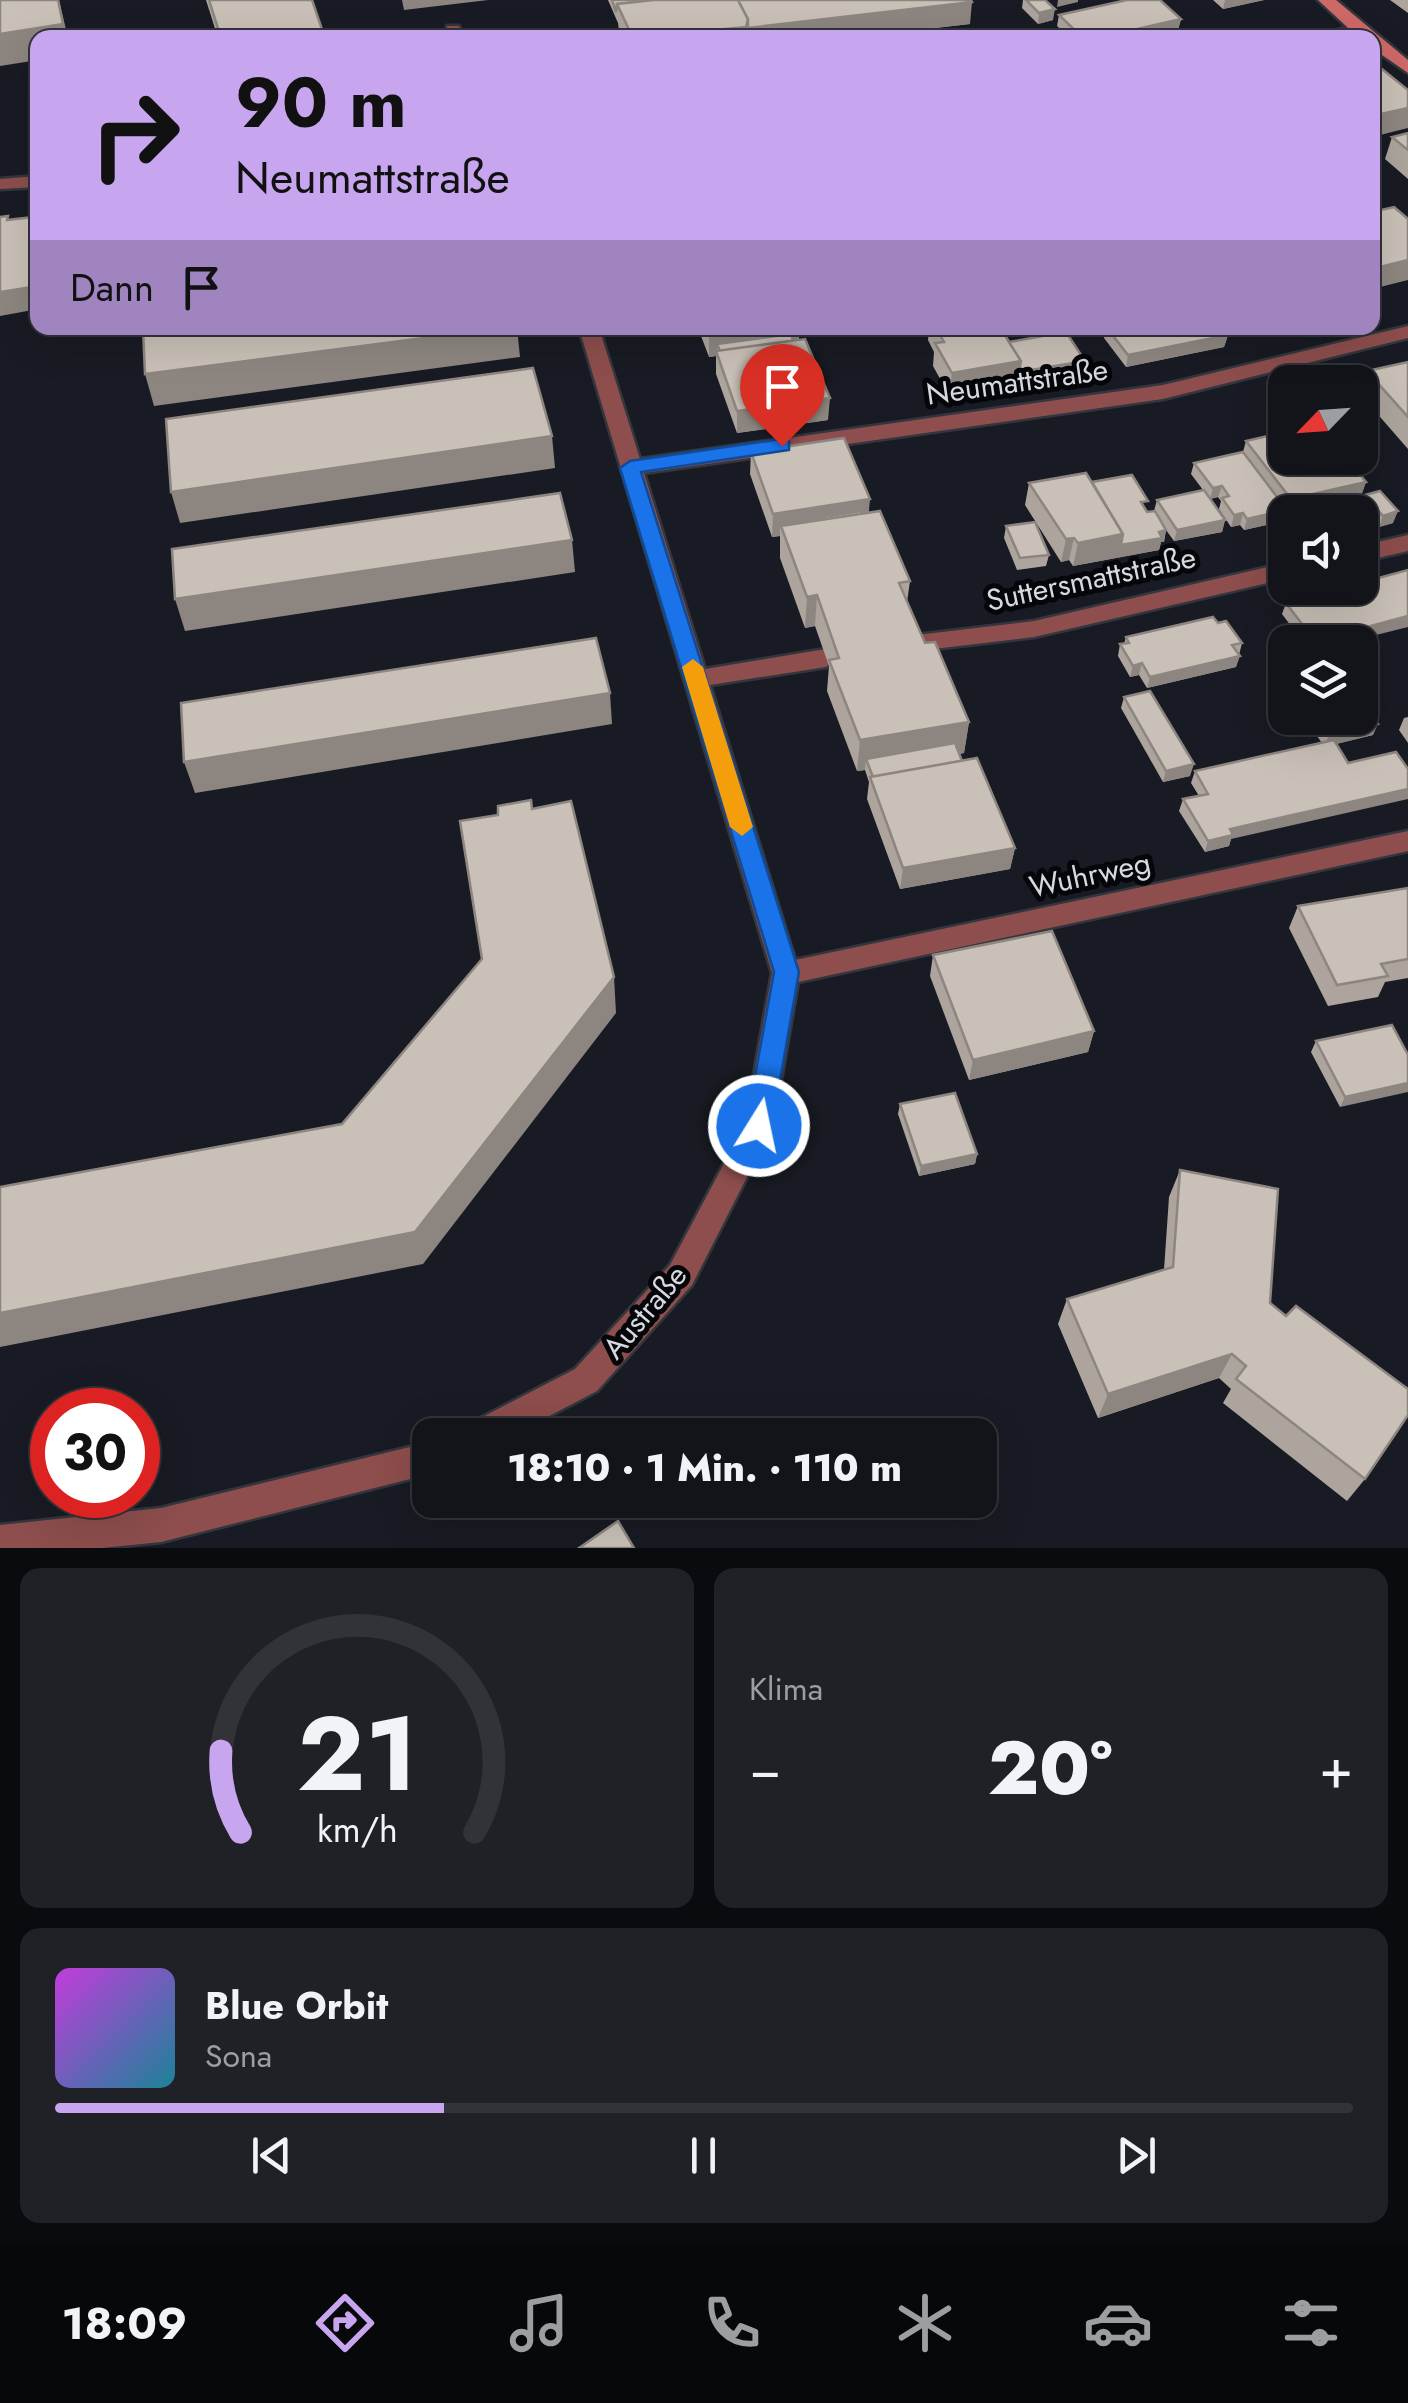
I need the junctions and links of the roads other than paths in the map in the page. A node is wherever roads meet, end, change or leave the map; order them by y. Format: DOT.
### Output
graph roads {
  1 [pos="1326,0"];
  2 [pos="1362,30"];
  3 [pos="1380,45"];
  4 [pos="1408,68"];
  5 [pos="30,182"];
  6 [pos="0,184"];
  7 [pos="1408,332"];
  8 [pos="591,335"];
  9 [pos="630,468"];
  10 [pos="1408,543"];
  11 [pos="1378,550"];
  12 [pos="1268,575"];
  13 [pos="908,644"];
  14 [pos="826,658"];
  15 [pos="696,678"];
  16 [pos="1408,841"];
  17 [pos="786,972"];
  18 [pos="513,1418"];
  19 [pos="412,1462"];
  20 [pos="0,1542"];
  1 -- 2 [label="main road"];
  3 -- 4 [label="main road"];
  5 -- 6 [label="street"];
  7 -- 9 [label="street, Neumattstraße"];
  8 -- 9 [label="street, Austraße"];
  9 -- 15 [label="street, Austraße"];
  10 -- 11 [label="street"];
  12 -- 13 [label="street, Suttersmattstraße"];
  14 -- 15 [label="street"];
  15 -- 17 [label="street, Austraße"];
  16 -- 17 [label="street, Wuhrweg"];
  17 -- 18 [label="street, Austraße"];
  19 -- 20 [label="street"];
}
